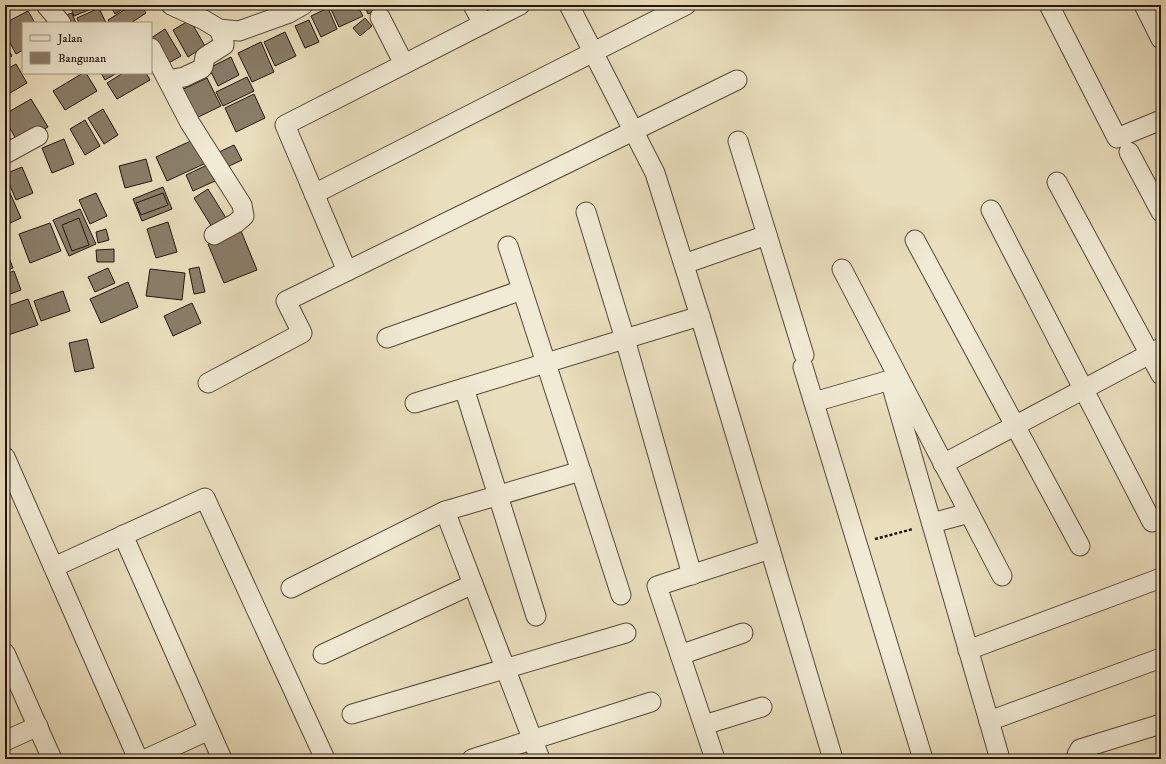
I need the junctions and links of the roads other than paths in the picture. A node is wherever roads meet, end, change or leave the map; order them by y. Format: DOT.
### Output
graph roads {
  1 [pos="46,5"];
  2 [pos="171,5"];
  3 [pos="303,5"];
  4 [pos="473,5"];
  5 [pos="520,5"];
  6 [pos="569,5"];
  7 [pos="686,5"];
  8 [pos="1049,5"];
  9 [pos="1144,5"];
  10 [pos="380,17"];
  11 [pos="60,22"];
  12 [pos="483,24"];
  13 [pos="219,29"];
  14 [pos="1161,39"];
  15 [pos="152,50"];
  16 [pos="593,52"];
  17 [pos="404,64"];
  18 [pos="168,80"];
  19 [pos="737,80"];
  20 [pos="1161,120"];
  21 [pos="633,131"];
  22 [pos="38,136"];
  23 [pos="738,141"];
  24 [pos="1128,152"];
  25 [pos="5,154"];
  26 [pos="1057,182"];
  27 [pos="314,194"];
  28 [pos="991,210"];
  29 [pos="586,212"];
  30 [pos="1161,212"];
  31 [pos="214,235"];
  32 [pos="767,235"];
  33 [pos="915,240"];
  34 [pos="508,246"];
  35 [pos="684,264"];
  36 [pos="842,269"];
  37 [pos="347,271"];
  38 [pos="522,290"];
  39 [pos="700,316"];
  40 [pos="387,338"];
  41 [pos="625,339"];
  42 [pos="1155,351"];
  43 [pos="546,363"];
  44 [pos="1161,375"];
  45 [pos="208,383"];
  46 [pos="464,388"];
  47 [pos="1084,389"];
  48 [pos="814,402"];
  49 [pos="415,403"];
  50 [pos="1015,426"];
  51 [pos="5,457"];
  52 [pos="943,464"];
  53 [pos="581,471"];
  54 [pos="498,495"];
  55 [pos="445,511"];
  56 [pos="969,513"];
  57 [pos="1152,522"];
  58 [pos="932,523"];
  59 [pos="123,535"];
  60 [pos="1080,546"];
  61 [pos="770,549"];
  62 [pos="54,567"];
  63 [pos="692,575"];
  64 [pos="1002,576"];
  65 [pos="1161,578"];
  66 [pos="473,584"];
  67 [pos="291,588"];
  68 [pos="621,595"];
  69 [pos="536,616"];
  70 [pos="626,633"];
  71 [pos="743,633"];
  72 [pos="968,650"];
  73 [pos="5,653"];
  74 [pos="323,654"];
  75 [pos="680,655"];
  76 [pos="1161,658"];
  77 [pos="506,669"];
  78 [pos="651,702"];
  79 [pos="762,707"];
  80 [pos="352,714"];
  81 [pos="989,721"];
  82 [pos="1161,724"];
  83 [pos="704,725"];
  84 [pos="38,726"];
  85 [pos="209,730"];
  86 [pos="533,740"];
  87 [pos="5,741"];
  88 [pos="52,759"];
  89 [pos="138,759"];
  90 [pos="146,759"];
  91 [pos="222,759"];
  92 [pos="325,759"];
  93 [pos="472,759"];
  94 [pos="540,759"];
  95 [pos="715,759"];
  96 [pos="833,759"];
  97 [pos="924,759"];
  98 [pos="1000,759"];
  99 [pos="1077,759"];
  1 -- 11 [label="street"];
  2 -- 13 [label="street"];
  3 -- 13 [label="street"];
  4 -- 12 [label="street"];
  5 -- 12 [label="street"];
  6 -- 16 [label="street"];
  7 -- 16 [label="street"];
  8 -- 20 [label="street"];
  9 -- 14 [label="street"];
  10 -- 17 [label="street"];
  12 -- 17 [label="street"];
  13 -- 18 [label="street"];
  15 -- 18 [label="street"];
  16 -- 21 [label="street"];
  16 -- 27 [label="street"];
  17 -- 27 [label="street"];
  18 -- 31 [label="street"];
  19 -- 21 [label="street"];
  21 -- 35 [label="street"];
  21 -- 37 [label="street"];
  22 -- 25 [label="street"];
  23 -- 32 [label="street"];
  24 -- 30 [label="street"];
  26 -- 42 [label="street"];
  27 -- 37 [label="street"];
  28 -- 47 [label="street"];
  29 -- 41 [label="street"];
  32 -- 35 [label="street"];
  32 -- 48 [label="street"];
  33 -- 50 [label="street"];
  34 -- 38 [label="street"];
  35 -- 39 [label="street"];
  36 -- 52 [label="street"];
  37 -- 45 [label="street"];
  38 -- 40 [label="street"];
  38 -- 43 [label="street"];
  39 -- 41 [label="street"];
  39 -- 61 [label="street"];
  41 -- 43 [label="street"];
  41 -- 63 [label="street"];
  42 -- 44 [label="street"];
  42 -- 47 [label="street"];
  43 -- 46 [label="street"];
  43 -- 53 [label="street"];
  46 -- 49 [label="street"];
  46 -- 54 [label="street"];
  47 -- 50 [label="street"];
  47 -- 57 [label="street"];
  48 -- 58 [label="street"];
  48 -- 97 [label="street"];
  50 -- 52 [label="street"];
  50 -- 60 [label="street"];
  51 -- 62 [label="street"];
  52 -- 56 [label="street"];
  53 -- 54 [label="street"];
  53 -- 68 [label="street"];
  54 -- 55 [label="street"];
  54 -- 69 [label="street"];
  55 -- 66 [label="street"];
  55 -- 67 [label="street"];
  56 -- 58 [label="street"];
  56 -- 64 [label="street"];
  58 -- 72 [label="street"];
  59 -- 62 [label="street"];
  59 -- 85 [label="street"];
  59 -- 92 [label="street"];
  61 -- 63 [label="street"];
  61 -- 96 [label="street"];
  62 -- 89 [label="street"];
  63 -- 75 [label="street"];
  65 -- 72 [label="street"];
  66 -- 74 [label="street"];
  66 -- 77 [label="street"];
  70 -- 77 [label="street"];
  71 -- 75 [label="street"];
  72 -- 81 [label="street"];
  73 -- 84 [label="street"];
  75 -- 83 [label="street"];
  76 -- 81 [label="street"];
  77 -- 80 [label="street"];
  77 -- 86 [label="street"];
  78 -- 86 [label="street"];
  79 -- 83 [label="street"];
  81 -- 98 [label="street"];
  82 -- 99 [label="street"];
  83 -- 95 [label="street"];
  84 -- 87 [label="street"];
  84 -- 88 [label="street"];
  85 -- 90 [label="street"];
  85 -- 91 [label="street"];
  86 -- 93 [label="street"];
  86 -- 94 [label="street"];
}
